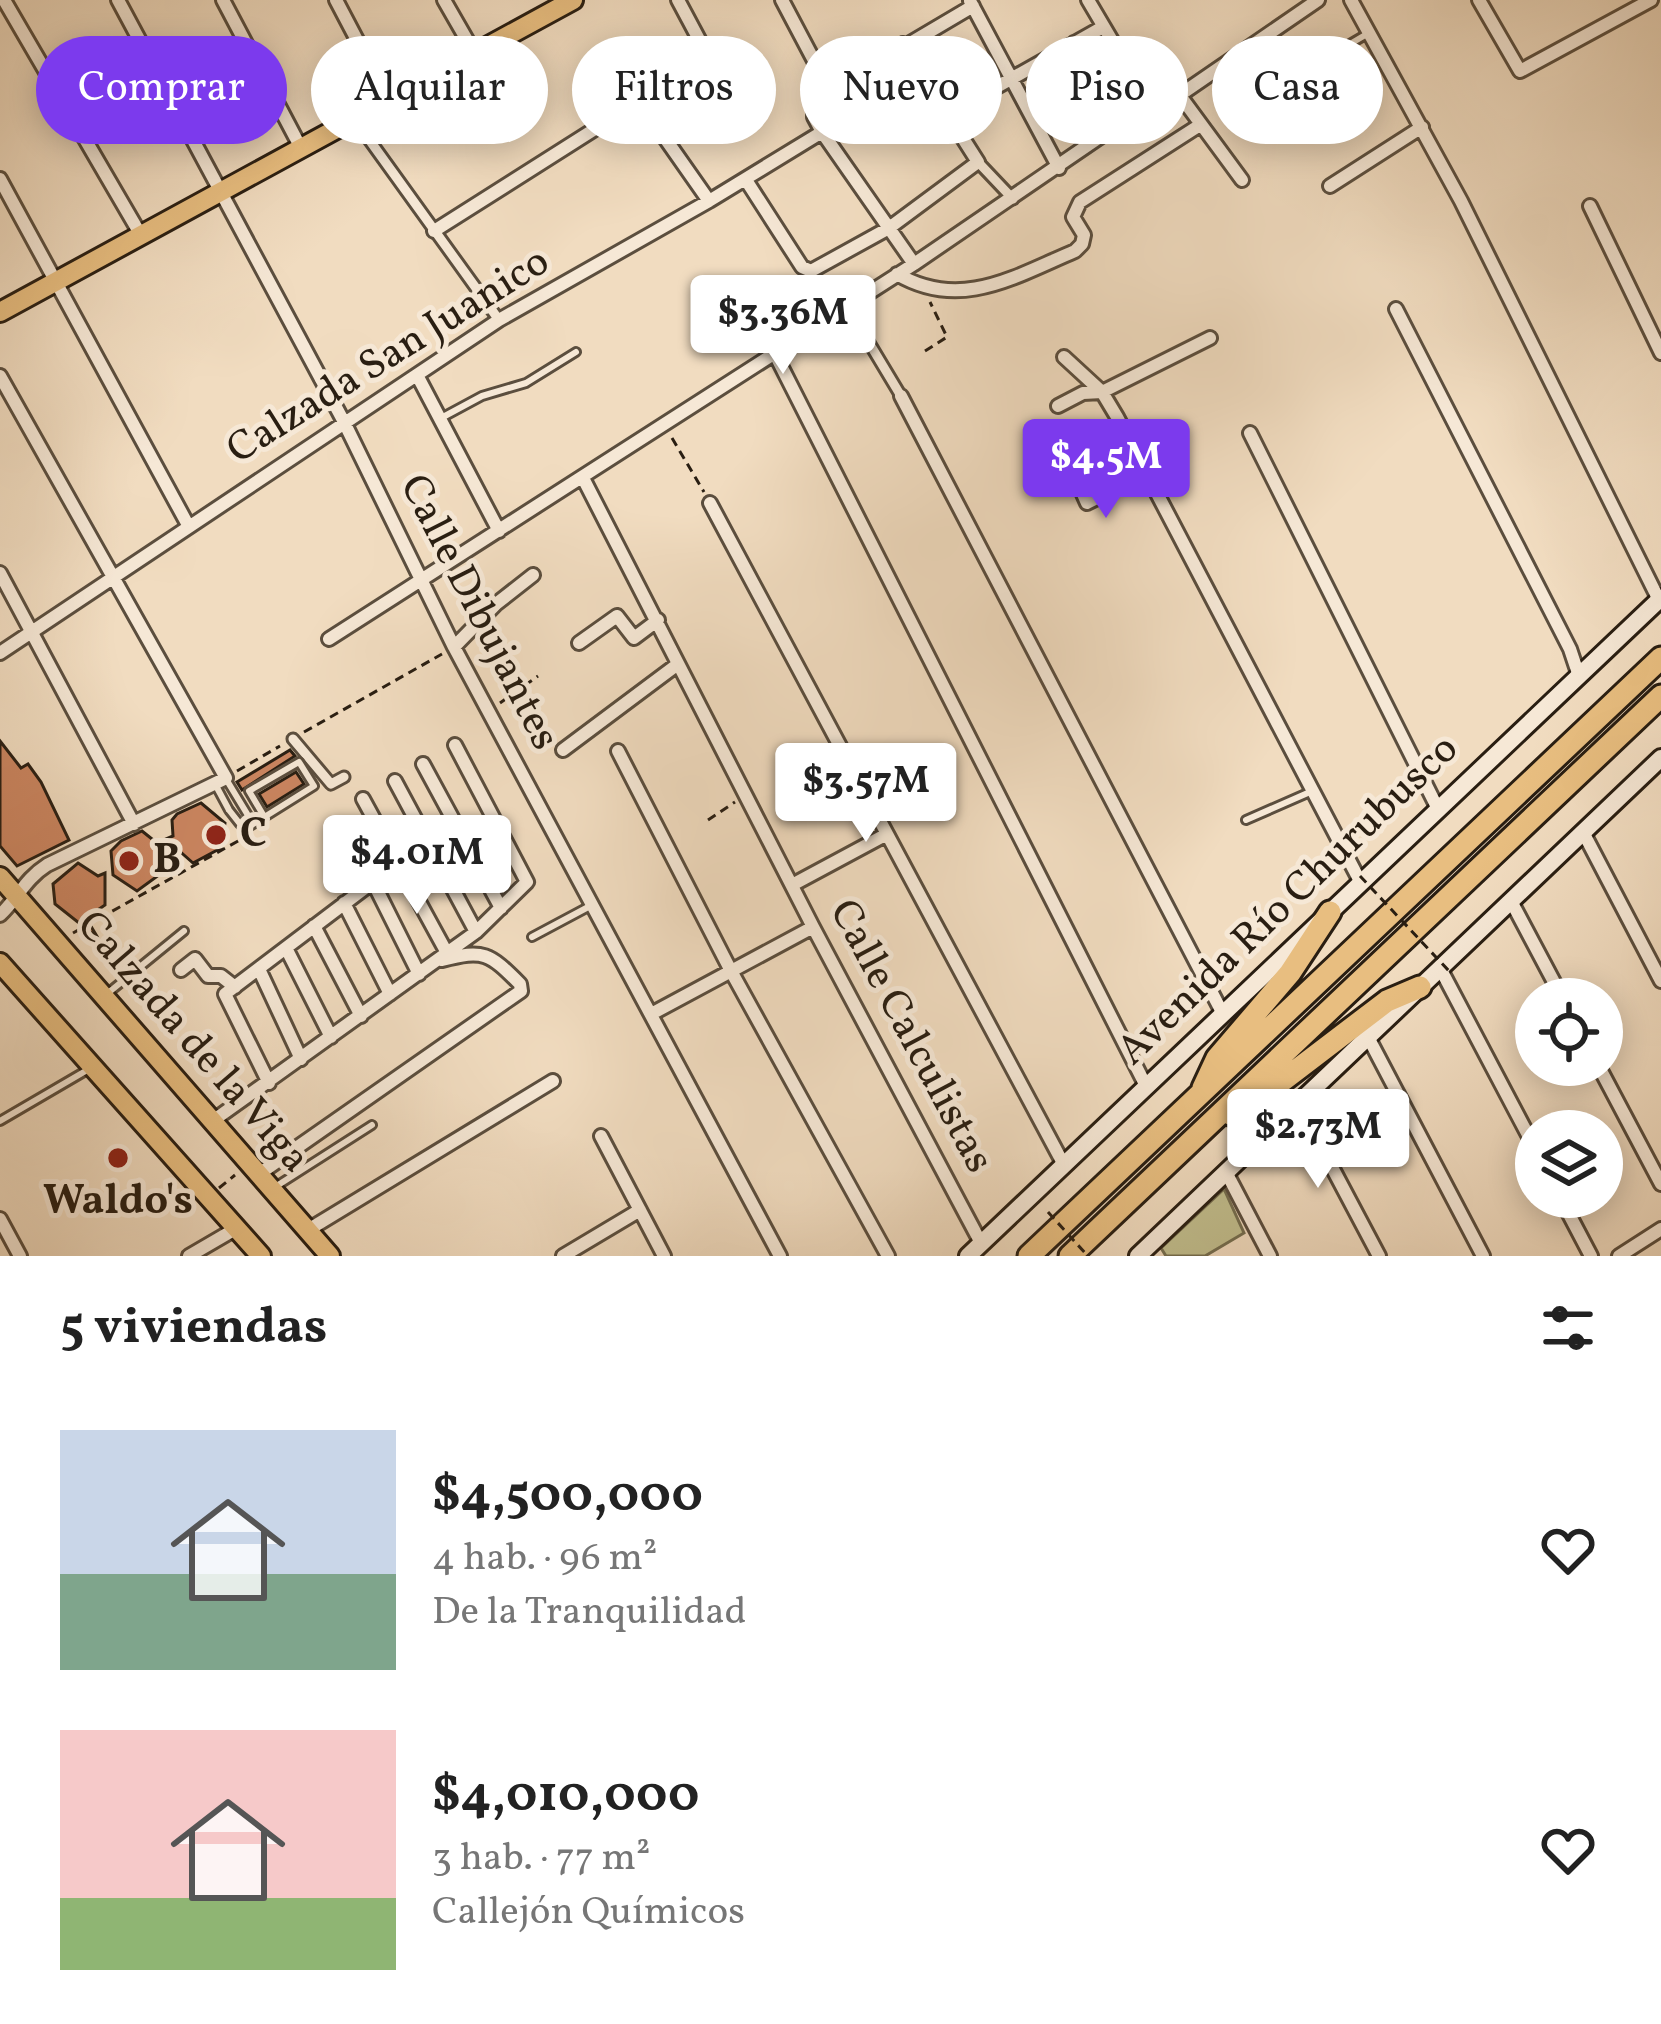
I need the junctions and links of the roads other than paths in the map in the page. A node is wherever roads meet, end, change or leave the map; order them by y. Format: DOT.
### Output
graph roads {
  1 [pos="4,0"];
  2 [pos="118,0"];
  3 [pos="223,0"];
  4 [pos="336,0"];
  5 [pos="444,0"];
  6 [pos="572,0"];
  7 [pos="678,0"];
  8 [pos="782,0"];
  9 [pos="1088,0"];
  10 [pos="1318,0"];
  11 [pos="1351,0"];
  12 [pos="1479,0"];
  13 [pos="1652,0"];
  14 [pos="971,3"];
  15 [pos="1103,27"];
  16 [pos="1367,34"];
  17 [pos="355,36"];
  18 [pos="465,36"];
  19 [pos="507,36"];
  20 [pos="697,36"];
  21 [pos="801,36"];
  22 [pos="917,36"];
  23 [pos="1087,36"];
  24 [pos="1108,36"];
  25 [pos="1364,36"];
  26 [pos="1026,70"];
  27 [pos="1013,77"];
  28 [pos="1002,83"];
  29 [pos="1188,92"];
  30 [pos="1188,107"];
  31 [pos="1200,125"];
  32 [pos="1422,127"];
  33 [pos="572,143"];
  34 [pos="313,144"];
  35 [pos="372,144"];
  36 [pos="669,144"];
  37 [pos="803,144"];
  38 [pos="830,144"];
  39 [pos="966,144"];
  40 [pos="1091,144"];
  41 [pos="302,150"];
  42 [pos="978,162"];
  43 [pos="1059,168"];
  44 [pos="0,178"];
  45 [pos="746,180"];
  46 [pos="1242,180"];
  47 [pos="1330,186"];
  48 [pos="224,193"];
  49 [pos="1013,199"];
  50 [pos="709,201"];
  51 [pos="1590,206"];
  52 [pos="889,228"];
  53 [pos="434,231"];
  54 [pos="142,237"];
  55 [pos="914,264"];
  56 [pos="897,274"];
  57 [pos="55,283"];
  58 [pos="847,306"];
  59 [pos="1396,309"];
  60 [pos="0,312"];
  61 [pos="499,320"];
  62 [pos="1210,338"];
  63 [pos="576,352"];
  64 [pos="1661,353"];
  65 [pos="775,354"];
  66 [pos="1064,357"];
  67 [pos="417,375"];
  68 [pos="0,376"];
  69 [pos="1102,392"];
  70 [pos="902,396"];
  71 [pos="1058,406"];
  72 [pos="440,419"];
  73 [pos="344,422"];
  74 [pos="1250,433"];
  75 [pos="1147,473"];
  76 [pos="583,478"];
  77 [pos="1083,494"];
  78 [pos="710,503"];
  79 [pos="188,525"];
  80 [pos="499,531"];
  81 [pos="0,573"];
  82 [pos="533,575"];
  83 [pos="112,578"];
  84 [pos="423,582"];
  85 [pos="1660,599"];
  86 [pos="658,620"];
  87 [pos="32,631"];
  88 [pos="329,639"];
  89 [pos="579,643"];
  90 [pos="454,647"];
  91 [pos="0,653"];
  92 [pos="1661,658"];
  93 [pos="677,664"];
  94 [pos="1579,676"];
  95 [pos="1661,696"];
  96 [pos="293,739"];
  97 [pos="455,745"];
  98 [pos="563,750"];
  99 [pos="618,751"];
  100 [pos="423,764"];
  101 [pos="1658,768"];
  102 [pos="344,777"];
  103 [pos="220,781"];
  104 [pos="395,781"];
  105 [pos="1310,792"];
  106 [pos="363,800"];
  107 [pos="1438,809"];
  108 [pos="252,818"];
  109 [pos="265,818"];
  110 [pos="1246,820"];
  111 [pos="134,824"];
  112 [pos="1583,832"];
  113 [pos="887,834"];
  114 [pos="398,863"];
  115 [pos="0,877"];
  116 [pos="1360,879"];
  117 [pos="373,882"];
  118 [pos="792,885"];
  119 [pos="19,898"];
  120 [pos="1511,901"];
  121 [pos="344,904"];
  122 [pos="595,904"];
  123 [pos="501,908"];
  124 [pos="1330,912"];
  125 [pos="0,915"];
  126 [pos="314,926"];
  127 [pos="813,926"];
  128 [pos="184,931"];
  129 [pos="476,932"];
  130 [pos="532,937"];
  131 [pos="286,948"];
  132 [pos="441,958"];
  133 [pos="0,963"];
  134 [pos="259,969"];
  135 [pos="181,970"];
  136 [pos="1445,970"];
  137 [pos="731,971"];
  138 [pos="418,974"];
  139 [pos="1552,978"];
  140 [pos="1661,981"];
  141 [pos="235,987"];
  142 [pos="1420,987"];
  143 [pos="390,994"];
  144 [pos="105,996"];
  145 [pos="652,1013"];
  146 [pos="1222,1014"];
  147 [pos="361,1016"];
  148 [pos="331,1037"];
  149 [pos="1368,1037"];
  150 [pos="302,1059"];
  151 [pos="92,1067"];
  152 [pos="553,1081"];
  153 [pos="269,1083"];
  154 [pos="1147,1086"];
  155 [pos="1609,1086"];
  156 [pos="1197,1099"];
  157 [pos="1298,1103"];
  158 [pos="1516,1110"];
  159 [pos="214,1120"];
  160 [pos="0,1121"];
  161 [pos="1214,1121"];
  162 [pos="372,1125"];
  163 [pos="601,1136"];
  164 [pos="1064,1165"];
  165 [pos="1226,1172"];
  166 [pos="260,1175"];
  167 [pos="1661,1184"];
  168 [pos="640,1210"];
  169 [pos="1571,1218"];
  170 [pos="0,1219"];
  171 [pos="237,1228"];
  172 [pos="1661,1229"];
  173 [pos="308,1230"];
  174 [pos="974,1250"];
  175 [pos="1146,1253"];
  176 [pos="1078,1255"];
  177 [pos="20,1256"];
  178 [pos="189,1256"];
  179 [pos="261,1256"];
  180 [pos="330,1256"];
  181 [pos="563,1256"];
  182 [pos="664,1256"];
  183 [pos="780,1256"];
  184 [pos="888,1256"];
  185 [pos="1029,1256"];
  186 [pos="1270,1256"];
  187 [pos="1379,1256"];
  188 [pos="1483,1256"];
  189 [pos="1591,1256"];
  190 [pos="1619,1256"];
  1 -- 54 [label="street"];
  2 -- 48 [label="street, Calle Dibujantes"];
  3 -- 41 [label="street"];
  4 -- 17 [label="street"];
  5 -- 18 [label="street"];
  6 -- 19 [label="main road"];
  7 -- 20 [label="street"];
  8 -- 21 [label="street"];
  9 -- 15 [label="street"];
  10 -- 29 [label="street"];
  11 -- 16 [label="street"];
  12 -- 13 [label="street"];
  14 -- 22 [label="street"];
  14 -- 27 [label="street"];
  15 -- 23 [label="street"];
  15 -- 24 [label="street"];
  16 -- 25 [label="lane"];
  16 -- 32 [label="street"];
  26 -- 27 [label="street"];
  27 -- 28 [label="street"];
  27 -- 43 [label="street"];
  30 -- 31 [label="street"];
  31 -- 46 [label="street"];
  31 -- 56 [label="street"];
  32 -- 47 [label="street"];
  32 -- 85 [label="street"];
  33 -- 53 [label="street"];
  34 -- 41 [label="main road"];
  35 -- 53 [label="street"];
  36 -- 50 [label="street"];
  37 -- 45 [label="street, Calzada San Juanico"];
  38 -- 52 [label="street"];
  39 -- 42 [label="street"];
  40 -- 43 [label="street"];
  41 -- 48 [label="main road"];
  42 -- 49 [label="street"];
  42 -- 52 [label="street"];
  43 -- 49 [label="street"];
  44 -- 57 [label="street"];
  45 -- 50 [label="street, Calzada San Juanico"];
  45 -- 52 [label="street"];
  48 -- 54 [label="main road"];
  48 -- 73 [label="street, Calle Dibujantes"];
  49 -- 55 [label="street"];
  50 -- 61 [label="street, Calzada San Juanico"];
  51 -- 64 [label="street"];
  52 -- 55 [label="street"];
  53 -- 61 [label="street"];
  54 -- 57 [label="main road"];
  55 -- 56 [label="street"];
  56 -- 58 [label="street"];
  57 -- 60 [label="main road"];
  57 -- 79 [label="street"];
  58 -- 65 [label="street"];
  58 -- 70 [label="street"];
  59 -- 94 [label="street"];
  61 -- 67 [label="street, Calzada San Juanico"];
  62 -- 69 [label="street"];
  63 -- 72 [label="lane"];
  65 -- 76 [label="street"];
  65 -- 154 [label="street"];
  66 -- 69 [label="street"];
  67 -- 72 [label="street"];
  67 -- 73 [label="street, Calzada San Juanico"];
  68 -- 83 [label="street"];
  69 -- 71 [label="street"];
  69 -- 75 [label="street"];
  70 -- 146 [label="street"];
  72 -- 80 [label="street"];
  73 -- 79 [label="street, Calzada San Juanico"];
  73 -- 84 [label="street, Calle Dibujantes"];
  74 -- 107 [label="street"];
  75 -- 77 [label="street"];
  75 -- 105 [label="street"];
  76 -- 80 [label="street"];
  76 -- 86 [label="street, Calle Calculistas"];
  78 -- 113 [label="street"];
  79 -- 83 [label="street, Calzada San Juanico"];
  80 -- 84 [label="street"];
  81 -- 87 [label="street"];
  82 -- 90 [label="street"];
  83 -- 87 [label="street, Calzada San Juanico"];
  83 -- 103 [label="street"];
  84 -- 88 [label="street"];
  84 -- 90 [label="street, Calle Dibujantes"];
  85 -- 94 [label="main road, Avenida Río Churubusco"];
  86 -- 89 [label="street"];
  86 -- 93 [label="street, Calle Calculistas"];
  87 -- 91 [label="street, Calzada San Juanico"];
  87 -- 111 [label="street"];
  90 -- 122 [label="street, Calle Dibujantes"];
  92 -- 156 [label="highway"];
  93 -- 98 [label="street"];
  93 -- 118 [label="street, Calle Calculistas"];
  94 -- 107 [label="main road, Avenida Río Churubusco"];
  95 -- 161 [label="highway"];
  96 -- 102 [label="street"];
  97 -- 123 [label="street"];
  99 -- 137 [label="street"];
  100 -- 123 [label="street"];
  101 -- 112 [label="main road"];
  103 -- 108 [label="lane"];
  103 -- 109 [label="lane, bridge"];
  103 -- 111 [label="street"];
  104 -- 129 [label="street"];
  105 -- 110 [label="lane"];
  105 -- 116 [label="street"];
  106 -- 114 [label="street"];
  107 -- 116 [label="main road, Avenida Río Churubusco"];
  109 -- 109 [label="lane, bridge"];
  111 -- 119 [label="street"];
  112 -- 120 [label="main road"];
  112 -- 140 [label="street"];
  113 -- 118 [label="street"];
  113 -- 164 [label="street"];
  114 -- 117 [label="street"];
  114 -- 132 [label="street"];
  115 -- 119 [label="main road, Calzada de la Viga"];
  116 -- 124 [label="main road, Avenida Río Churubusco"];
  117 -- 121 [label="street"];
  117 -- 138 [label="street"];
  118 -- 127 [label="street, Calle Calculistas"];
  119 -- 125 [label="street"];
  119 -- 144 [label="main road, Calzada de la Viga"];
  120 -- 136 [label="main road"];
  120 -- 139 [label="street"];
  121 -- 126 [label="street"];
  121 -- 143 [label="street"];
  122 -- 130 [label="lane"];
  122 -- 145 [label="street, Calle Dibujantes"];
  123 -- 129 [label="street"];
  124 -- 146 [label="main road, Avenida Río Churubusco"];
  124 -- 156 [label="highway"];
  126 -- 131 [label="street"];
  126 -- 147 [label="street"];
  127 -- 137 [label="street"];
  127 -- 174 [label="street, Calle Calculistas"];
  128 -- 144 [label="lane"];
  129 -- 132 [label="street"];
  131 -- 134 [label="street"];
  131 -- 148 [label="street"];
  132 -- 138 [label="street"];
  132 -- 166 [label="street"];
  133 -- 151 [label="main road, Calzada de la Viga"];
  134 -- 141 [label="street"];
  134 -- 150 [label="street"];
  135 -- 141 [label="street"];
  136 -- 142 [label="main road"];
  136 -- 158 [label="street"];
  137 -- 145 [label="street"];
  137 -- 184 [label="street"];
  138 -- 143 [label="street"];
  141 -- 153 [label="street"];
  142 -- 149 [label="main road"];
  142 -- 161 [label="highway"];
  143 -- 147 [label="street"];
  144 -- 159 [label="main road, Calzada de la Viga"];
  145 -- 183 [label="street, Calle Dibujantes"];
  146 -- 154 [label="main road, Avenida Río Churubusco"];
  147 -- 148 [label="street"];
  148 -- 150 [label="street"];
  149 -- 157 [label="main road"];
  149 -- 188 [label="street"];
  150 -- 153 [label="street"];
  151 -- 160 [label="lane"];
  151 -- 171 [label="main road, Calzada de la Viga"];
  152 -- 173 [label="street"];
  153 -- 159 [label="street"];
  154 -- 164 [label="main road, Avenida Río Churubusco"];
  155 -- 167 [label="street"];
  156 -- 185 [label="highway"];
  157 -- 165 [label="main road"];
  157 -- 187 [label="street"];
  159 -- 166 [label="main road, Calzada de la Viga"];
  161 -- 176 [label="highway"];
  162 -- 166 [label="lane"];
  163 -- 168 [label="street"];
  164 -- 174 [label="main road, Avenida Río Churubusco"];
  165 -- 175 [label="main road"];
  165 -- 186 [label="street"];
  166 -- 173 [label="main road, Calzada de la Viga"];
  168 -- 181 [label="street"];
  168 -- 182 [label="street"];
  169 -- 189 [label="street"];
  170 -- 177 [label="street"];
  171 -- 178 [label="street"];
  171 -- 179 [label="main road, Calzada de la Viga"];
  172 -- 190 [label="street"];
  173 -- 180 [label="main road, Calzada de la Viga"];
}
